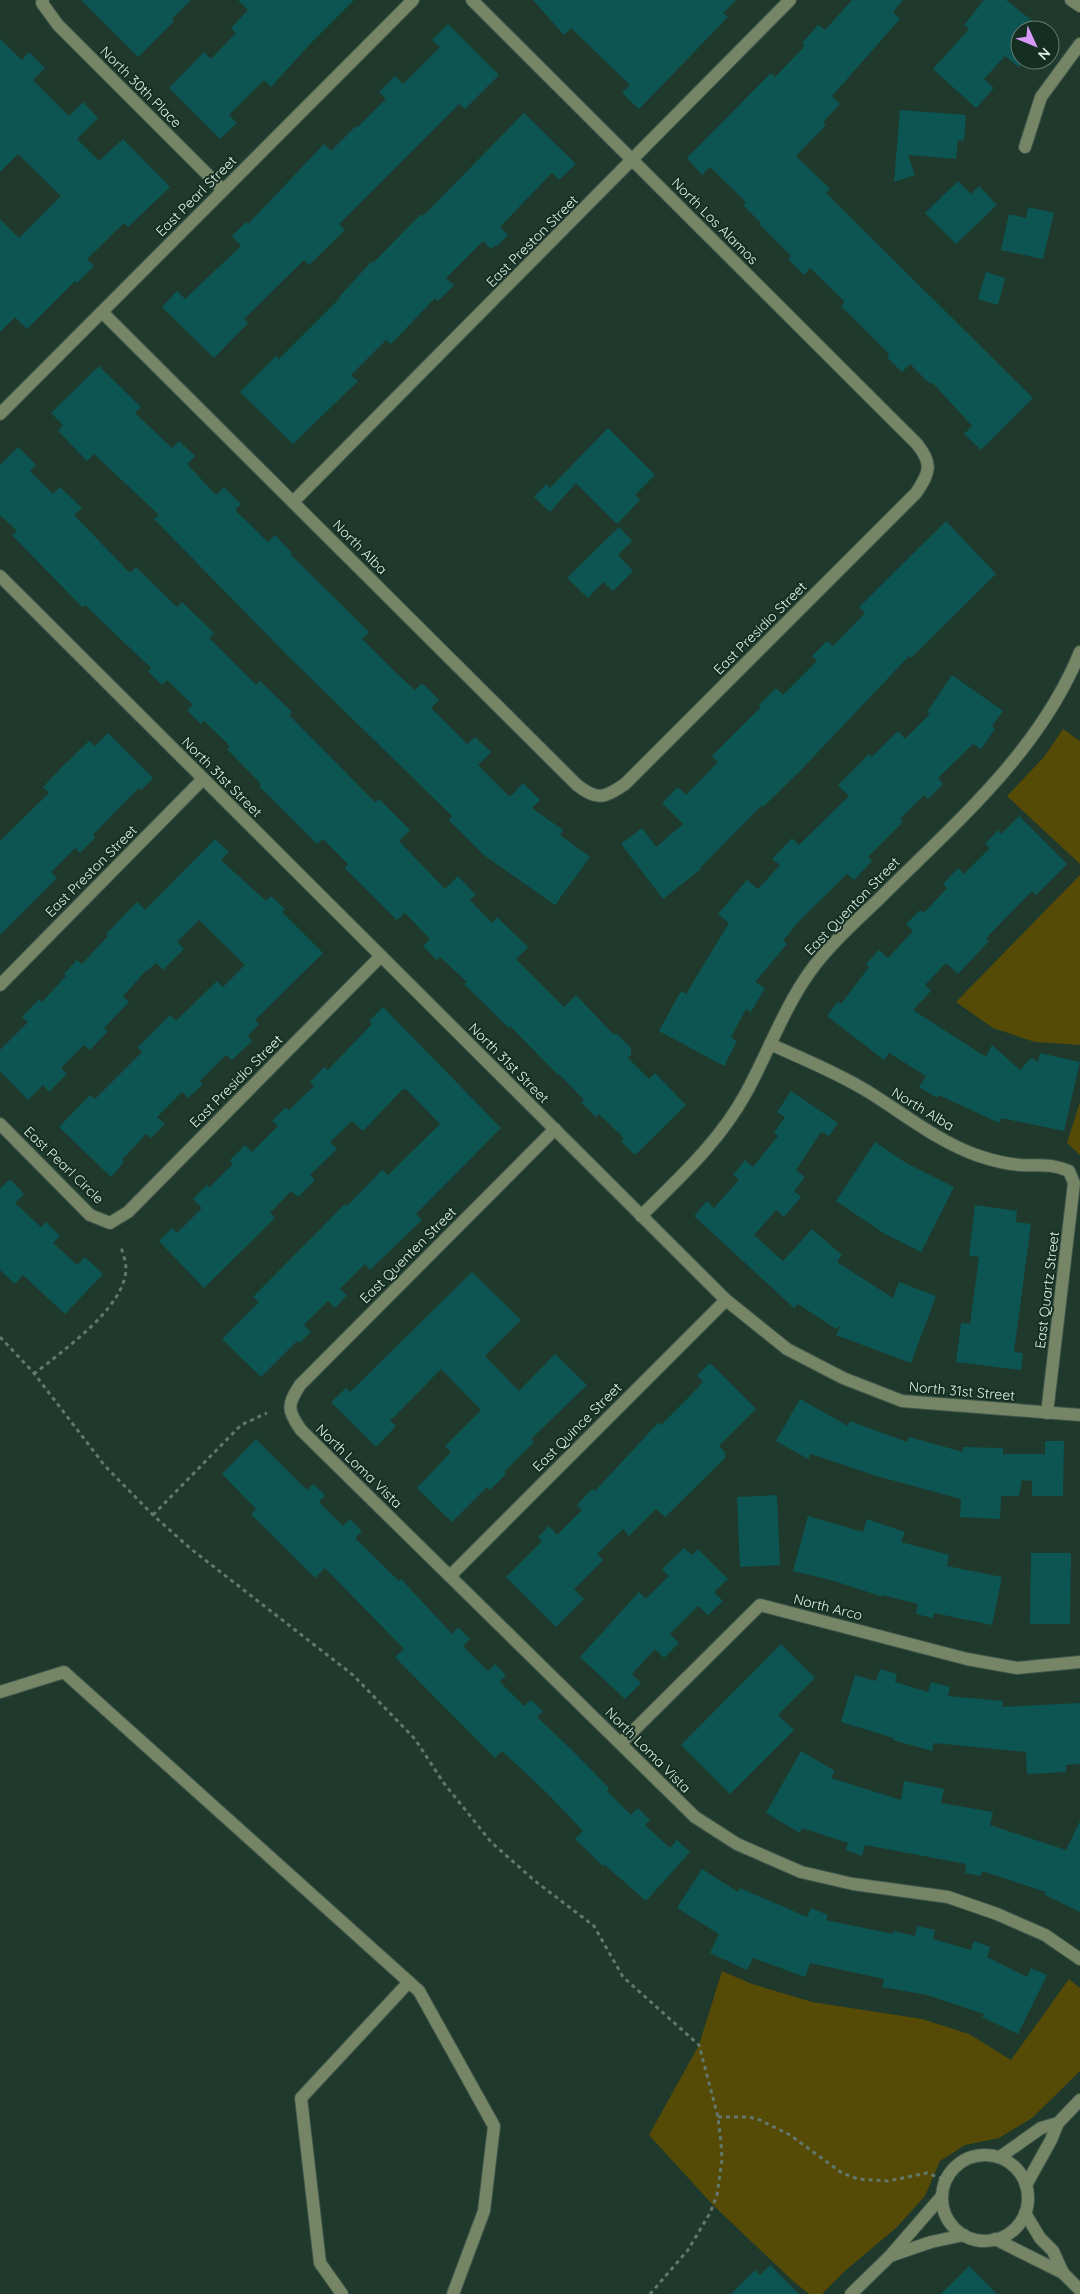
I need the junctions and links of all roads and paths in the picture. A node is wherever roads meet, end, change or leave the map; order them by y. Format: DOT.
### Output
graph roads {
  1 [pos="413,0"];
  2 [pos="472,0"];
  3 [pos="790,0"];
  4 [pos="1071,0"];
  5 [pos="42,1"];
  6 [pos="1080,6"];
  7 [pos="1080,44"];
  8 [pos="1025,147"];
  9 [pos="633,160"];
  10 [pos="223,190"];
  11 [pos="102,312"];
  12 [pos="0,414"];
  13 [pos="929,468"];
  14 [pos="293,502"];
  15 [pos="0,576"];
  16 [pos="1080,652"];
  17 [pos="203,779"];
  18 [pos="600,797"];
  19 [pos="381,956"];
  20 [pos="0,985"];
  21 [pos="770,1044"];
  22 [pos="0,1124"];
  23 [pos="555,1129"];
  24 [pos="1069,1171"];
  25 [pos="642,1216"];
  26 [pos="110,1223"];
  27 [pos="121,1247"];
  28 [pos="726,1300"];
  29 [pos="0,1337"];
  30 [pos="34,1374"];
  31 [pos="289,1408"];
  32 [pos="267,1413"];
  33 [pos="1047,1413"];
  34 [pos="1080,1415"];
  35 [pos="153,1515"];
  36 [pos="450,1576"];
  37 [pos="1080,1662"];
  38 [pos="0,1692"];
  39 [pos="622,1743"];
  40 [pos="1080,1959"];
  41 [pos="409,1982"];
  42 [pos="1080,2100"];
  43 [pos="718,2117"];
  44 [pos="1058,2123"];
  45 [pos="1000,2157"];
  46 [pos="946,2180"];
  47 [pos="1026,2186"];
  48 [pos="942,2196"];
  49 [pos="1025,2213"];
  50 [pos="964,2235"];
  51 [pos="995,2239"];
  52 [pos="890,2256"];
  53 [pos="1063,2273"];
  54 [pos="1080,2290"];
  55 [pos="342,2294"];
  56 [pos="453,2294"];
  57 [pos="650,2294"];
  58 [pos="853,2294"];
  1 -- 10 [label="street, East Pearl Street"];
  2 -- 9 [label="street, North Los Alamos"];
  3 -- 9 [label="street, East Preston Street"];
  4 -- 6 [label="street"];
  5 -- 10 [label="street, North 30th Place"];
  7 -- 8 [label="street"];
  9 -- 13 [label="street, North Los Alamos"];
  9 -- 14 [label="street, East Preston Street"];
  10 -- 11 [label="street, East Pearl Street"];
  11 -- 12 [label="street, East Pearl Street"];
  11 -- 14 [label="street, North Alba"];
  13 -- 18 [label="street, East Presidio Street"];
  14 -- 18 [label="street, North Alba"];
  15 -- 17 [label="street, North 31st Street"];
  16 -- 21 [label="street, East Quenton Street"];
  17 -- 19 [label="street, North 31st Street"];
  17 -- 20 [label="street, East Preston Street"];
  19 -- 23 [label="street, North 31st Street"];
  19 -- 26 [label="street, East Presidio Street"];
  21 -- 24 [label="street, North Alba"];
  21 -- 25 [label="street, East Quenton Street"];
  22 -- 26 [label="street, East Pearl Circle"];
  23 -- 25 [label="street, North 31st Street"];
  23 -- 31 [label="street, East Quenten Street"];
  24 -- 33 [label="street, East Quartz Street"];
  25 -- 28 [label="street, North 31st Street"];
  27 -- 30 [label="path"];
  28 -- 33 [label="street, North 31st Street"];
  28 -- 36 [label="street, East Quince Street"];
  29 -- 30 [label="path"];
  30 -- 35 [label="path"];
  31 -- 36 [label="street, North Loma Vista"];
  32 -- 35 [label="path"];
  33 -- 34 [label="street, North 31st Street"];
  35 -- 43 [label="path"];
  36 -- 39 [label="street, North Loma Vista"];
  37 -- 39 [label="street, North Arco"];
  38 -- 41 [label="street"];
  39 -- 40 [label="street, North Loma Vista"];
  41 -- 55 [label="street"];
  41 -- 56 [label="street"];
  42 -- 44 [label="street"];
  43 -- 46 [label="path"];
  43 -- 57 [label="path"];
  44 -- 45 [label="street"];
  44 -- 47 [label="street"];
  45 -- 46 [label="street"];
  45 -- 47 [label="street"];
  46 -- 48 [label="street"];
  47 -- 49 [label="street"];
  48 -- 50 [label="street"];
  48 -- 52 [label="street"];
  49 -- 51 [label="street"];
  49 -- 53 [label="street"];
  50 -- 51 [label="street"];
  50 -- 52 [label="street"];
  51 -- 53 [label="street"];
  52 -- 58 [label="street"];
  53 -- 54 [label="street"];
}
